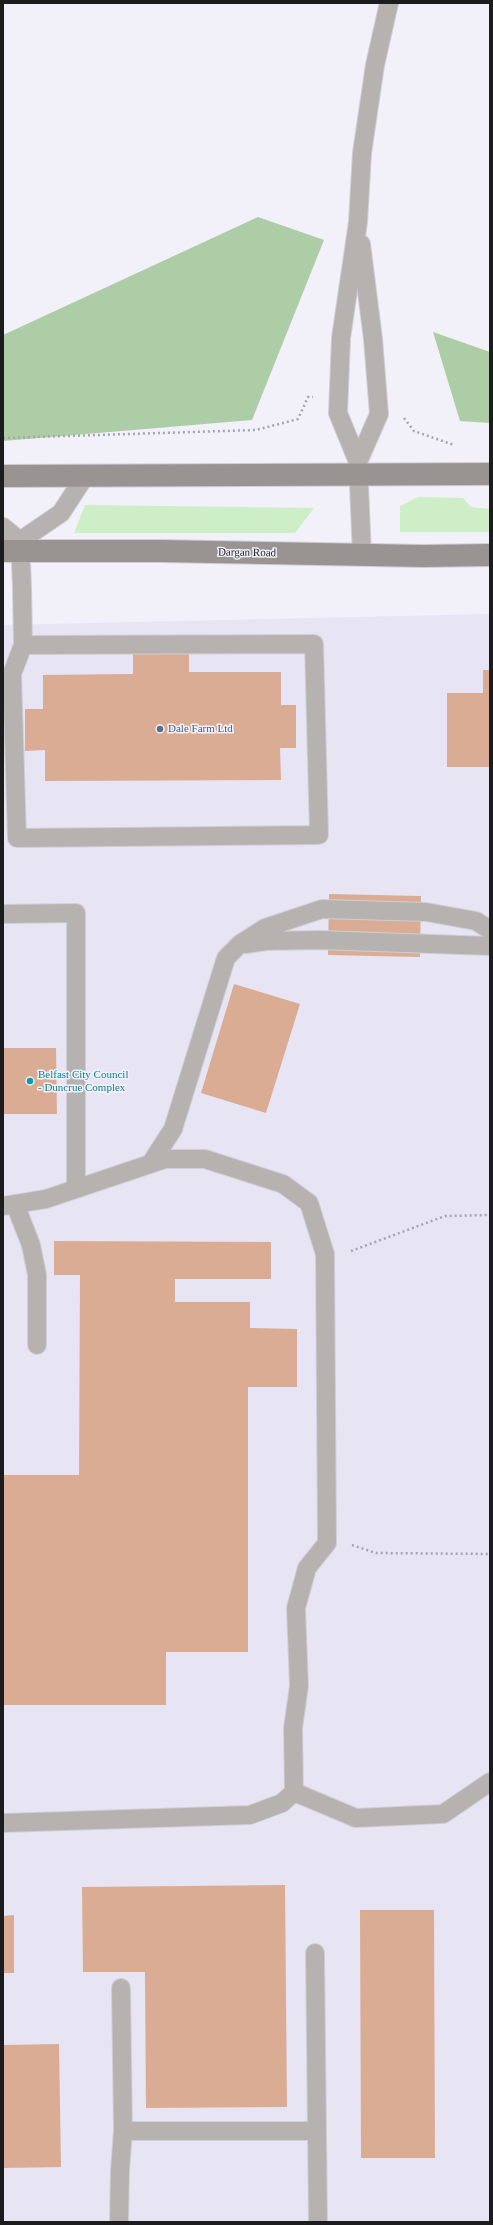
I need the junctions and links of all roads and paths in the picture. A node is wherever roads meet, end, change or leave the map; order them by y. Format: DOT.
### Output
graph roads {
  1 [pos="389,3"];
  2 [pos="358,222"];
  3 [pos="377,395"];
  4 [pos="339,396"];
  5 [pos="3,438"];
  6 [pos="455,446"];
  7 [pos="358,468"];
  8 [pos="490,474"];
  9 [pos="3,476"];
  10 [pos="85,476"];
  11 [pos="3,528"];
  12 [pos="14,547"];
  13 [pos="362,555"];
  14 [pos="490,555"];
  15 [pos="23,645"];
  16 [pos="3,914"];
  17 [pos="490,930"];
  18 [pos="240,944"];
  19 [pos="490,946"];
  20 [pos="151,1163"];
  21 [pos="76,1189"];
  22 [pos="9,1205"];
  23 [pos="490,1216"];
  24 [pos="325,1254"];
  25 [pos="37,1345"];
  26 [pos="327,1543"];
  27 [pos="490,1554"];
  28 [pos="490,1782"];
  29 [pos="294,1792"];
  30 [pos="3,1823"];
  31 [pos="315,1953"];
  32 [pos="121,1988"];
  33 [pos="123,2131"];
  34 [pos="317,2131"];
  35 [pos="119,2222"];
  36 [pos="318,2222"];
  1 -- 2 [label="lane"];
  2 -- 3 [label="lane"];
  2 -- 4 [label="lane"];
  3 -- 6 [label="path"];
  3 -- 7 [label="lane"];
  4 -- 5 [label="path"];
  4 -- 7 [label="lane"];
  7 -- 8 [label="street"];
  7 -- 10 [label="street"];
  7 -- 13 [label="lane"];
  9 -- 10 [label="street"];
  10 -- 12 [label="lane"];
  11 -- 12 [label="lane"];
  12 -- 13 [label="street, Dargan Road"];
  12 -- 15 [label="lane"];
  13 -- 14 [label="street, Dargan Road"];
  15 -- 15 [label="lane"];
  16 -- 21 [label="lane"];
  17 -- 18 [label="lane"];
  18 -- 19 [label="lane"];
  18 -- 20 [label="lane"];
  20 -- 21 [label="lane"];
  20 -- 24 [label="lane"];
  21 -- 22 [label="lane"];
  22 -- 25 [label="lane"];
  23 -- 24 [label="path"];
  24 -- 26 [label="lane"];
  26 -- 27 [label="path"];
  26 -- 29 [label="lane"];
  28 -- 29 [label="lane"];
  29 -- 30 [label="lane"];
  31 -- 34 [label="lane"];
  32 -- 33 [label="lane"];
  33 -- 34 [label="lane"];
  33 -- 35 [label="lane"];
  34 -- 36 [label="lane"];
}
